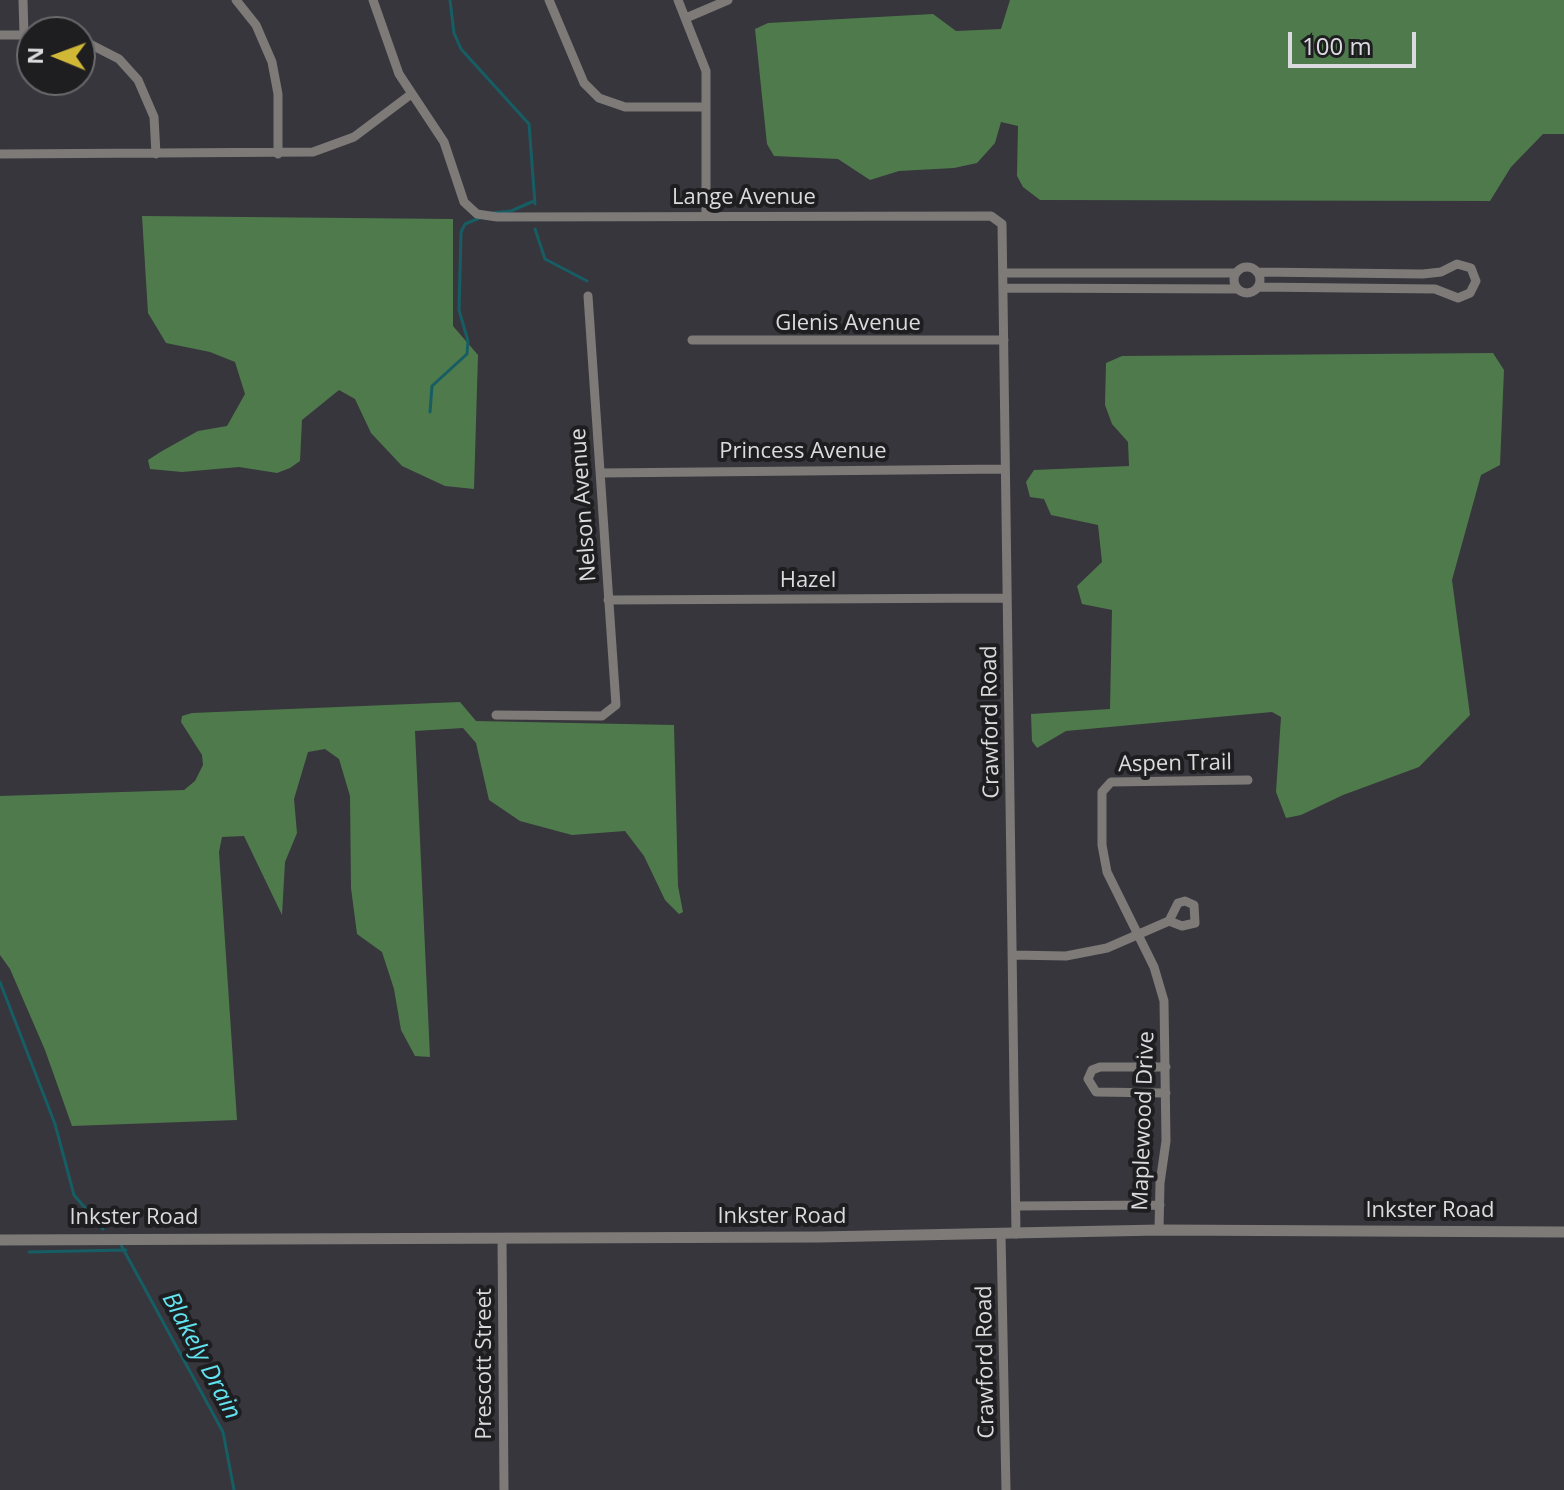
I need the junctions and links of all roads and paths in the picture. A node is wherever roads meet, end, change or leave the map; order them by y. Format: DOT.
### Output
graph roads {
  1 [pos="236,0"];
  2 [pos="373,0"];
  3 [pos="549,0"];
  4 [pos="678,0"];
  5 [pos="728,0"];
  6 [pos="686,18"];
  7 [pos="96,46"];
  8 [pos="410,95"];
  9 [pos="705,107"];
  10 [pos="0,154"];
  11 [pos="156,154"];
  12 [pos="278,154"];
  13 [pos="706,216"];
  14 [pos="991,216"];
  15 [pos="1257,272"];
  16 [pos="1003,273"];
  17 [pos="1124,273"];
  18 [pos="1236,273"];
  19 [pos="1344,274"];
  20 [pos="1423,274"];
  21 [pos="1258,287"];
  22 [pos="1003,288"];
  23 [pos="1124,288"];
  24 [pos="1344,288"];
  25 [pos="1423,288"];
  26 [pos="1237,289"];
  27 [pos="588,296"];
  28 [pos="692,340"];
  29 [pos="1004,340"];
  30 [pos="1005,469"];
  31 [pos="601,473"];
  32 [pos="1007,598"];
  33 [pos="608,600"];
  34 [pos="496,715"];
  35 [pos="1248,780"];
  36 [pos="1105,786"];
  37 [pos="1169,921"];
  38 [pos="1137,936"];
  39 [pos="1012,955"];
  40 [pos="1166,1067"];
  41 [pos="1166,1093"];
  42 [pos="1160,1205"];
  43 [pos="1017,1206"];
  44 [pos="1159,1230"];
  45 [pos="1564,1232"];
  46 [pos="1001,1234"];
  47 [pos="1016,1234"];
  48 [pos="502,1238"];
  49 [pos="0,1240"];
  50 [pos="504,1490"];
  51 [pos="1006,1490"];
  1 -- 12 [label="street"];
  2 -- 8 [label="street"];
  3 -- 9 [label="street"];
  4 -- 6 [label="street"];
  5 -- 6 [label="street"];
  6 -- 9 [label="street"];
  7 -- 11 [label="street"];
  8 -- 12 [label="street"];
  8 -- 13 [label="street, Lange Avenue"];
  9 -- 13 [label="street"];
  10 -- 11 [label="street"];
  11 -- 12 [label="street"];
  13 -- 14 [label="street, Lange Avenue"];
  14 -- 16 [label="street, Crawford Road"];
  15 -- 18 [label="street"];
  15 -- 19 [label="street"];
  15 -- 21 [label="street"];
  16 -- 17 [label="street"];
  16 -- 22 [label="street, Crawford Road"];
  17 -- 18 [label="street"];
  17 -- 23 [label="street"];
  18 -- 26 [label="street"];
  19 -- 20 [label="street"];
  19 -- 24 [label="street"];
  20 -- 25 [label="street"];
  20 -- 25 [label="street"];
  21 -- 24 [label="street"];
  21 -- 26 [label="street"];
  22 -- 23 [label="street"];
  22 -- 29 [label="street, Crawford Road"];
  23 -- 26 [label="street"];
  24 -- 25 [label="street"];
  27 -- 31 [label="street, Nelson Avenue"];
  28 -- 29 [label="street, Glenis Avenue"];
  29 -- 30 [label="street, Crawford Road"];
  30 -- 31 [label="street, Princess Avenue"];
  30 -- 32 [label="street, Crawford Road"];
  31 -- 33 [label="street, Nelson Avenue"];
  32 -- 33 [label="street, Hazel"];
  32 -- 39 [label="street, Crawford Road"];
  33 -- 34 [label="street, Nelson Avenue"];
  35 -- 36 [label="street, Aspen Trail"];
  36 -- 38 [label="street, Maplewood Drive"];
  37 -- 38 [label="street"];
  38 -- 39 [label="street"];
  38 -- 40 [label="street, Maplewood Drive"];
  39 -- 43 [label="street, Crawford Road"];
  40 -- 41 [label="street, Maplewood Drive"];
  40 -- 41 [label="street"];
  41 -- 42 [label="street, Maplewood Drive"];
  42 -- 43 [label="street"];
  42 -- 44 [label="street, Maplewood Drive"];
  43 -- 47 [label="street, Crawford Road"];
  44 -- 45 [label="street, Inkster Road"];
  44 -- 47 [label="street, Inkster Road"];
  46 -- 47 [label="street, Inkster Road"];
  46 -- 48 [label="street, Inkster Road"];
  46 -- 51 [label="street, Crawford Road"];
  48 -- 49 [label="street, Inkster Road"];
  48 -- 50 [label="street, Prescott Street"];
}
